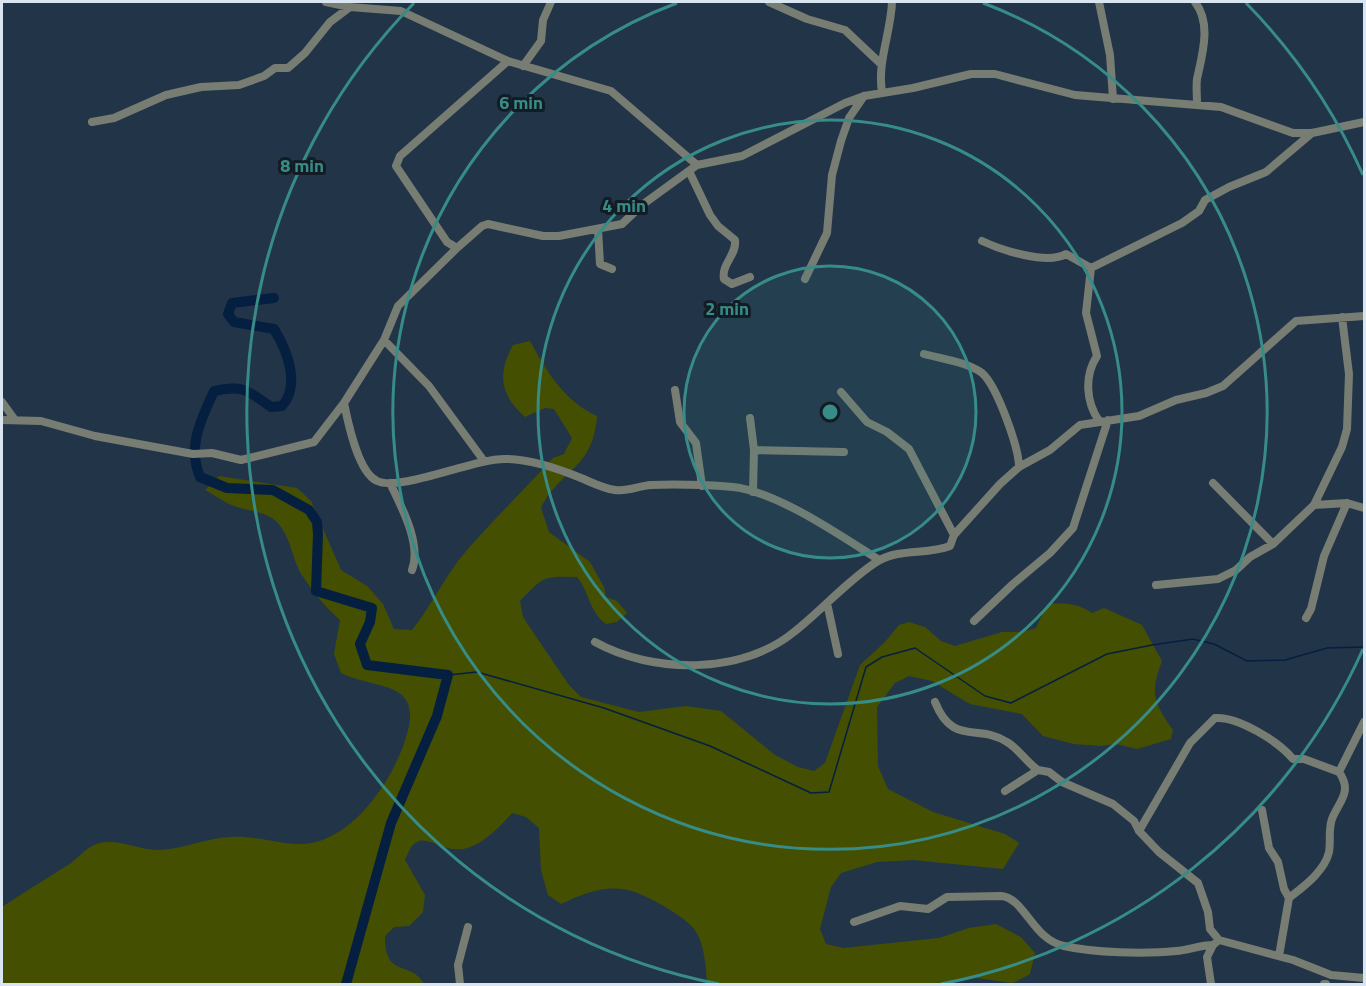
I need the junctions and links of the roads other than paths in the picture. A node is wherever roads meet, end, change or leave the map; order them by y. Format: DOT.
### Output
graph roads {
  1 [pos="326,2"];
  2 [pos="551,2"];
  3 [pos="769,2"];
  4 [pos="892,2"];
  5 [pos="1099,2"];
  6 [pos="1195,2"];
  7 [pos="350,7"];
  8 [pos="508,61"];
  9 [pos="881,64"];
  10 [pos="523,66"];
  11 [pos="882,92"];
  12 [pos="864,96"];
  13 [pos="1113,99"];
  14 [pos="1197,103"];
  15 [pos="92,122"];
  16 [pos="1365,122"];
  17 [pos="1312,133"];
  18 [pos="693,168"];
  19 [pos="598,229"];
  20 [pos="982,241"];
  21 [pos="457,248"];
  22 [pos="1091,268"];
  23 [pos="612,269"];
  24 [pos="750,277"];
  25 [pos="805,279"];
  26 [pos="1365,316"];
  27 [pos="1342,317"];
  28 [pos="384,340"];
  29 [pos="924,354"];
  30 [pos="675,390"];
  31 [pos="841,392"];
  32 [pos="2,402"];
  33 [pos="344,403"];
  34 [pos="750,418"];
  35 [pos="2,420"];
  36 [pos="15,420"];
  37 [pos="1108,420"];
  38 [pos="1099,421"];
  39 [pos="754,450"];
  40 [pos="844,452"];
  41 [pos="484,461"];
  42 [pos="1019,467"];
  43 [pos="390,483"];
  44 [pos="1213,483"];
  45 [pos="702,486"];
  46 [pos="753,492"];
  47 [pos="1347,503"];
  48 [pos="1314,505"];
  49 [pos="1365,508"];
  50 [pos="954,535"];
  51 [pos="1273,544"];
  52 [pos="879,560"];
  53 [pos="412,570"];
  54 [pos="1156,585"];
  55 [pos="827,603"];
  56 [pos="1306,618"];
  57 [pos="975,621"];
  58 [pos="595,642"];
  59 [pos="838,654"];
  60 [pos="935,702"];
  61 [pos="1365,722"];
  62 [pos="1038,770"];
  63 [pos="1339,772"];
  64 [pos="1005,791"];
  65 [pos="1262,810"];
  66 [pos="1139,831"];
  67 [pos="1289,898"];
  68 [pos="854,922"];
  69 [pos="468,927"];
  70 [pos="1216,942"];
  71 [pos="1279,956"];
  72 [pos="1365,978"];
  73 [pos="460,984"];
  74 [pos="1211,984"];
  1 -- 7 [label="street"];
  2 -- 10 [label="street"];
  3 -- 9 [label="street"];
  4 -- 9 [label="street"];
  5 -- 13 [label="street"];
  6 -- 14 [label="street"];
  7 -- 8 [label="street"];
  7 -- 15 [label="street"];
  8 -- 10 [label="street"];
  8 -- 21 [label="street"];
  9 -- 11 [label="street"];
  10 -- 18 [label="street"];
  11 -- 12 [label="street"];
  11 -- 13 [label="street"];
  12 -- 18 [label="street"];
  12 -- 25 [label="street"];
  13 -- 14 [label="street"];
  14 -- 17 [label="street"];
  16 -- 17 [label="street"];
  17 -- 22 [label="street"];
  18 -- 19 [label="street"];
  18 -- 24 [label="street"];
  19 -- 21 [label="street"];
  19 -- 23 [label="street"];
  20 -- 22 [label="street"];
  21 -- 28 [label="street"];
  22 -- 38 [label="street"];
  26 -- 27 [label="street"];
  27 -- 37 [label="street"];
  27 -- 48 [label="street"];
  28 -- 33 [label="street"];
  28 -- 41 [label="street"];
  29 -- 42 [label="street"];
  30 -- 45 [label="street"];
  31 -- 50 [label="street"];
  32 -- 36 [label="street"];
  33 -- 36 [label="street"];
  33 -- 43 [label="street"];
  34 -- 39 [label="street"];
  35 -- 36 [label="street"];
  37 -- 38 [label="street"];
  37 -- 57 [label="street"];
  38 -- 42 [label="street"];
  39 -- 40 [label="street"];
  39 -- 46 [label="street"];
  41 -- 43 [label="street"];
  41 -- 45 [label="street"];
  42 -- 50 [label="street"];
  43 -- 53 [label="street"];
  44 -- 51 [label="street"];
  45 -- 46 [label="street"];
  46 -- 52 [label="street"];
  47 -- 48 [label="street"];
  47 -- 49 [label="street"];
  47 -- 56 [label="street"];
  48 -- 51 [label="street"];
  50 -- 52 [label="street"];
  51 -- 54 [label="street"];
  52 -- 55 [label="street"];
  55 -- 58 [label="street"];
  55 -- 59 [label="street"];
  60 -- 62 [label="street"];
  61 -- 63 [label="street"];
  62 -- 64 [label="street"];
  62 -- 66 [label="street"];
  63 -- 66 [label="street"];
  63 -- 67 [label="street"];
  65 -- 67 [label="street"];
  66 -- 70 [label="street"];
  67 -- 71 [label="street"];
  68 -- 70 [label="street"];
  69 -- 73 [label="street"];
  70 -- 71 [label="street"];
  70 -- 74 [label="street"];
  71 -- 72 [label="street"];
}
